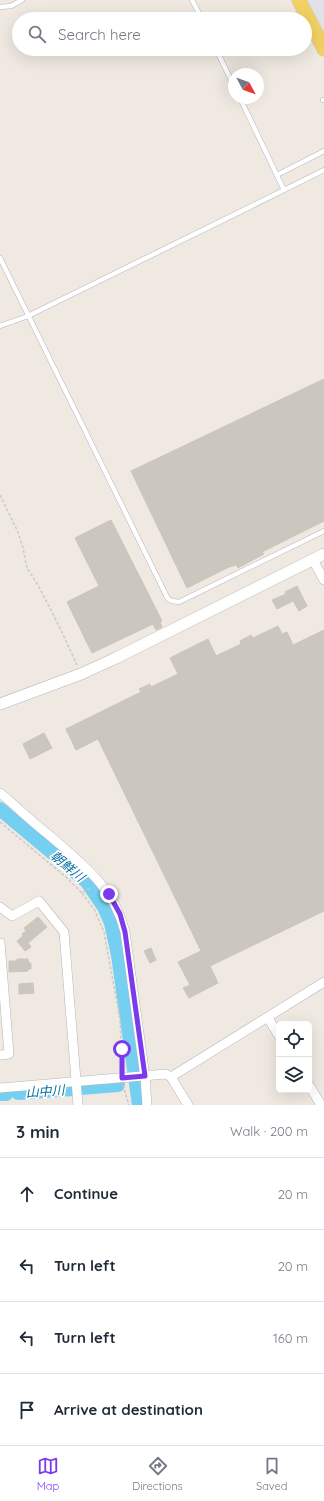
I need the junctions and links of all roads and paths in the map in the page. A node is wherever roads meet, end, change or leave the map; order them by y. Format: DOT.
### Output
graph roads {
  1 [pos="22,0"];
  2 [pos="192,0"];
  3 [pos="299,0"];
  4 [pos="0,7"];
  5 [pos="198,12"];
  6 [pos="305,12"];
  7 [pos="312,25"];
  8 [pos="324,49"];
  9 [pos="219,56"];
  10 [pos="228,74"];
  11 [pos="243,104"];
  12 [pos="323,152"];
  13 [pos="324,170"];
  14 [pos="277,175"];
  15 [pos="284,190"];
  16 [pos="0,258"];
  17 [pos="28,316"];
  18 [pos="0,326"];
  19 [pos="0,495"];
  20 [pos="324,531"];
  21 [pos="324,554"];
  22 [pos="313,560"];
  23 [pos="324,580"];
  24 [pos="81,674"];
  25 [pos="0,704"];
  26 [pos="0,793"];
  27 [pos="0,822"];
  28 [pos="93,886"];
  29 [pos="83,893"];
  30 [pos="0,907"];
  31 [pos="0,943"];
  32 [pos="1,967"];
  33 [pos="324,982"];
  34 [pos="268,1018"];
  35 [pos="276,1031"];
  36 [pos="0,1055"];
  37 [pos="144,1077"];
  38 [pos="170,1077"];
  39 [pos="124,1078"];
  40 [pos="76,1082"];
  41 [pos="0,1088"];
  42 [pos="312,1090"];
  43 [pos="78,1105"];
  44 [pos="129,1105"];
  45 [pos="147,1105"];
  46 [pos="188,1105"];
  47 [pos="321,1105"];
  1 -- 4 [label="lane"];
  2 -- 5 [label="lane"];
  3 -- 6 [label="main road"];
  7 -- 8 [label="main road"];
  9 -- 10 [label="lane"];
  11 -- 14 [label="lane"];
  12 -- 14 [label="lane"];
  13 -- 15 [label="lane"];
  14 -- 15 [label="lane"];
  15 -- 17 [label="lane"];
  16 -- 17 [label="lane"];
  17 -- 18 [label="lane"];
  17 -- 20 [label="lane"];
  19 -- 24 [label="path"];
  21 -- 22 [label="street"];
  22 -- 23 [label="street"];
  22 -- 24 [label="street"];
  24 -- 25 [label="street"];
  26 -- 37 [label="street"];
  27 -- 29 [label="path"];
  28 -- 29 [label="path"];
  29 -- 39 [label="path"];
  30 -- 40 [label="street"];
  31 -- 32 [label="street"];
  32 -- 36 [label="street"];
  33 -- 34 [label="street"];
  34 -- 35 [label="street"];
  34 -- 38 [label="street"];
  37 -- 38 [label="street"];
  37 -- 39 [label="street"];
  37 -- 45 [label="street"];
  38 -- 46 [label="street"];
  39 -- 40 [label="street"];
  39 -- 44 [label="path"];
  40 -- 41 [label="street"];
  40 -- 43 [label="street"];
  42 -- 47 [label="street"];
}
